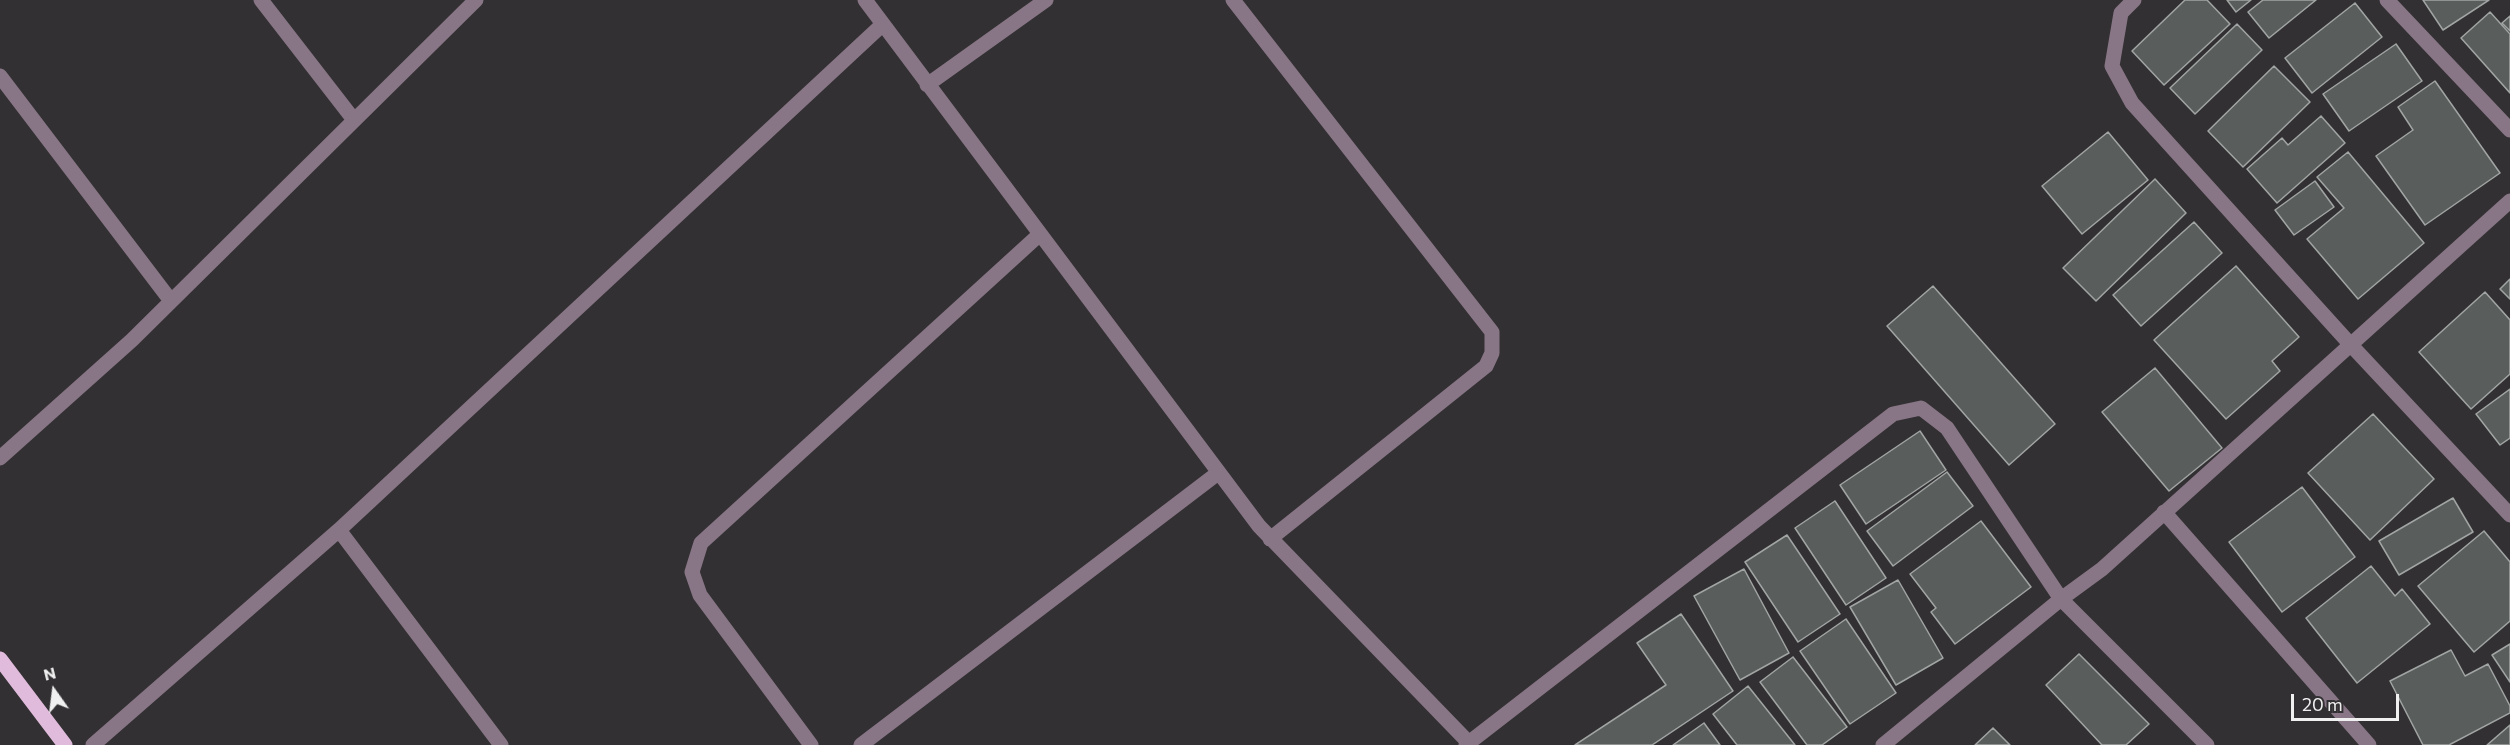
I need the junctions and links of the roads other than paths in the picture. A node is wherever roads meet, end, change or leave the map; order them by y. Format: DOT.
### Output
graph roads {
  1 [pos="261,0"];
  2 [pos="476,0"];
  3 [pos="866,0"];
  4 [pos="1046,0"];
  5 [pos="1233,0"];
  6 [pos="2134,0"];
  7 [pos="2387,0"];
  8 [pos="882,25"];
  9 [pos="0,76"];
  10 [pos="927,85"];
  11 [pos="354,120"];
  12 [pos="2510,130"];
  13 [pos="2510,201"];
  14 [pos="1040,234"];
  15 [pos="171,301"];
  16 [pos="2350,344"];
  17 [pos="0,458"];
  18 [pos="1218,473"];
  19 [pos="2164,512"];
  20 [pos="2510,515"];
  21 [pos="339,530"];
  22 [pos="1270,539"];
  23 [pos="2061,599"];
  24 [pos="0,659"];
  25 [pos="1469,744"];
  26 [pos="64,745"];
  27 [pos="93,745"];
  28 [pos="501,745"];
  29 [pos="811,745"];
  30 [pos="861,745"];
  31 [pos="1882,745"];
  32 [pos="2206,745"];
  33 [pos="2369,745"];
  1 -- 11 [label="street"];
  2 -- 11 [label="street"];
  3 -- 8 [label="street"];
  4 -- 10 [label="street"];
  5 -- 22 [label="street"];
  6 -- 16 [label="street"];
  7 -- 12 [label="street"];
  8 -- 10 [label="street"];
  8 -- 21 [label="street"];
  9 -- 15 [label="street"];
  10 -- 14 [label="street"];
  11 -- 15 [label="street"];
  13 -- 16 [label="street"];
  14 -- 18 [label="street"];
  14 -- 29 [label="street"];
  15 -- 17 [label="street"];
  16 -- 19 [label="street"];
  16 -- 20 [label="street"];
  18 -- 22 [label="street"];
  18 -- 30 [label="street"];
  19 -- 23 [label="street"];
  19 -- 33 [label="street"];
  21 -- 27 [label="street"];
  21 -- 28 [label="street"];
  22 -- 25 [label="street"];
  23 -- 25 [label="street"];
  23 -- 31 [label="street"];
  23 -- 32 [label="street"];
  24 -- 26 [label="main road"];
}
